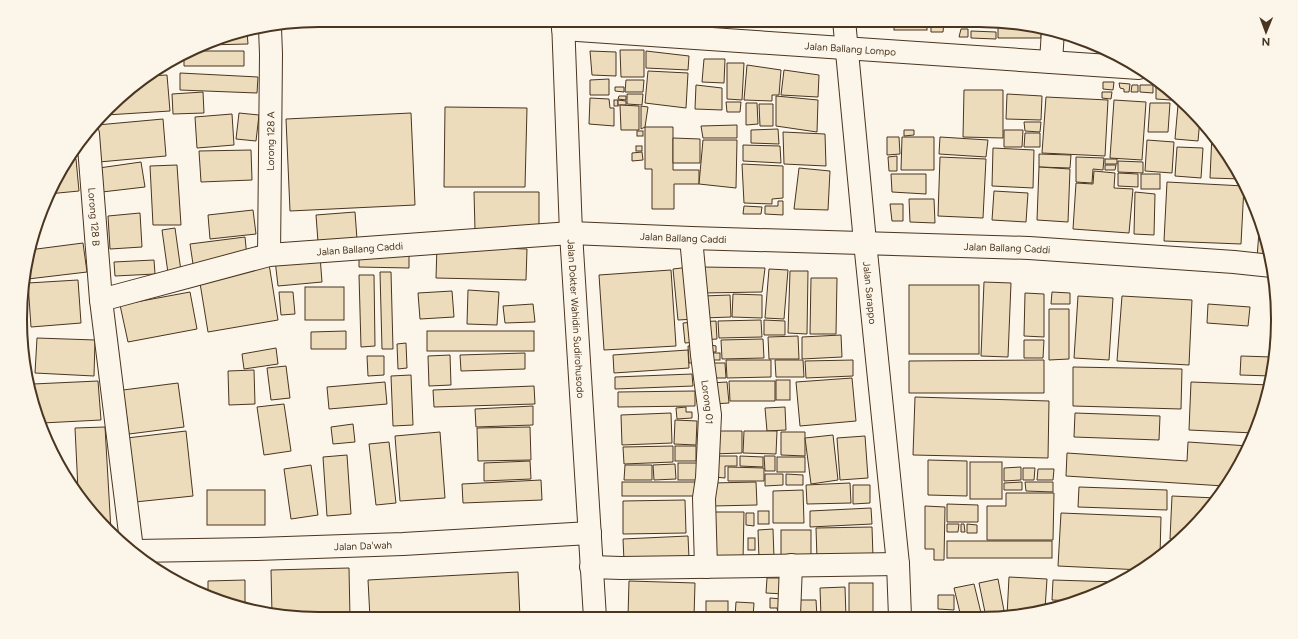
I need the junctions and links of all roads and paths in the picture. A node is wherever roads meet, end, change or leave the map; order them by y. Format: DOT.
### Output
graph roads {
  1 [pos="563,27"];
  2 [pos="587,27"];
  3 [pos="844,27"];
  4 [pos="270,32"];
  5 [pos="1053,37"];
  6 [pos="846,49"];
  7 [pos="1051,62"];
  8 [pos="1127,67"];
  9 [pos="88,139"];
  10 [pos="571,233"];
  11 [pos="691,238"];
  12 [pos="865,242"];
  13 [pos="269,255"];
  14 [pos="1266,265"];
  15 [pos="101,300"];
  16 [pos="590,533"];
  17 [pos="131,543"];
  18 [pos="140,551"];
  19 [pos="898,564"];
  20 [pos="791,565"];
  21 [pos="591,567"];
  22 [pos="706,567"];
  23 [pos="595,612"];
  24 [pos="789,612"];
  25 [pos="900,612"];
  1 -- 10 [label="street, Jalan Dokter Wahidin Sudirohusodo"];
  2 -- 6 [label="street, Jalan Ballang Lompo"];
  3 -- 6 [label="street, Jalan Sarappo"];
  4 -- 13 [label="street, Lorong 128 A"];
  5 -- 7 [label="street"];
  6 -- 7 [label="street, Jalan Ballang Lompo"];
  6 -- 12 [label="street, Jalan Sarappo"];
  7 -- 8 [label="street, Jalan Ballang Lompo"];
  9 -- 15 [label="street, Lorong 128 B"];
  10 -- 11 [label="street, Jalan Ballang Caddi"];
  10 -- 13 [label="street, Jalan Ballang Caddi"];
  10 -- 16 [label="street, Jalan Dokter Wahidin Sudirohusodo"];
  11 -- 12 [label="street, Jalan Ballang Caddi"];
  11 -- 22 [label="street, Lorong 01"];
  12 -- 14 [label="street, Jalan Ballang Caddi"];
  12 -- 19 [label="street, Jalan Sarappo"];
  13 -- 15 [label="street, Jalan Ballang Caddi"];
  15 -- 17 [label="street, Lorong 128 B"];
  16 -- 18 [label="street, Jalan Da'wah"];
  16 -- 21 [label="street, Jalan Dokter Wahidin Sudirohusodo"];
  19 -- 20 [label="street"];
  19 -- 25 [label="street, Jalan Sarappo"];
  20 -- 22 [label="street"];
  20 -- 24 [label="street"];
  21 -- 22 [label="street"];
  21 -- 23 [label="street, Jalan Dokter Wahidin Sudirohusodo"];
}
